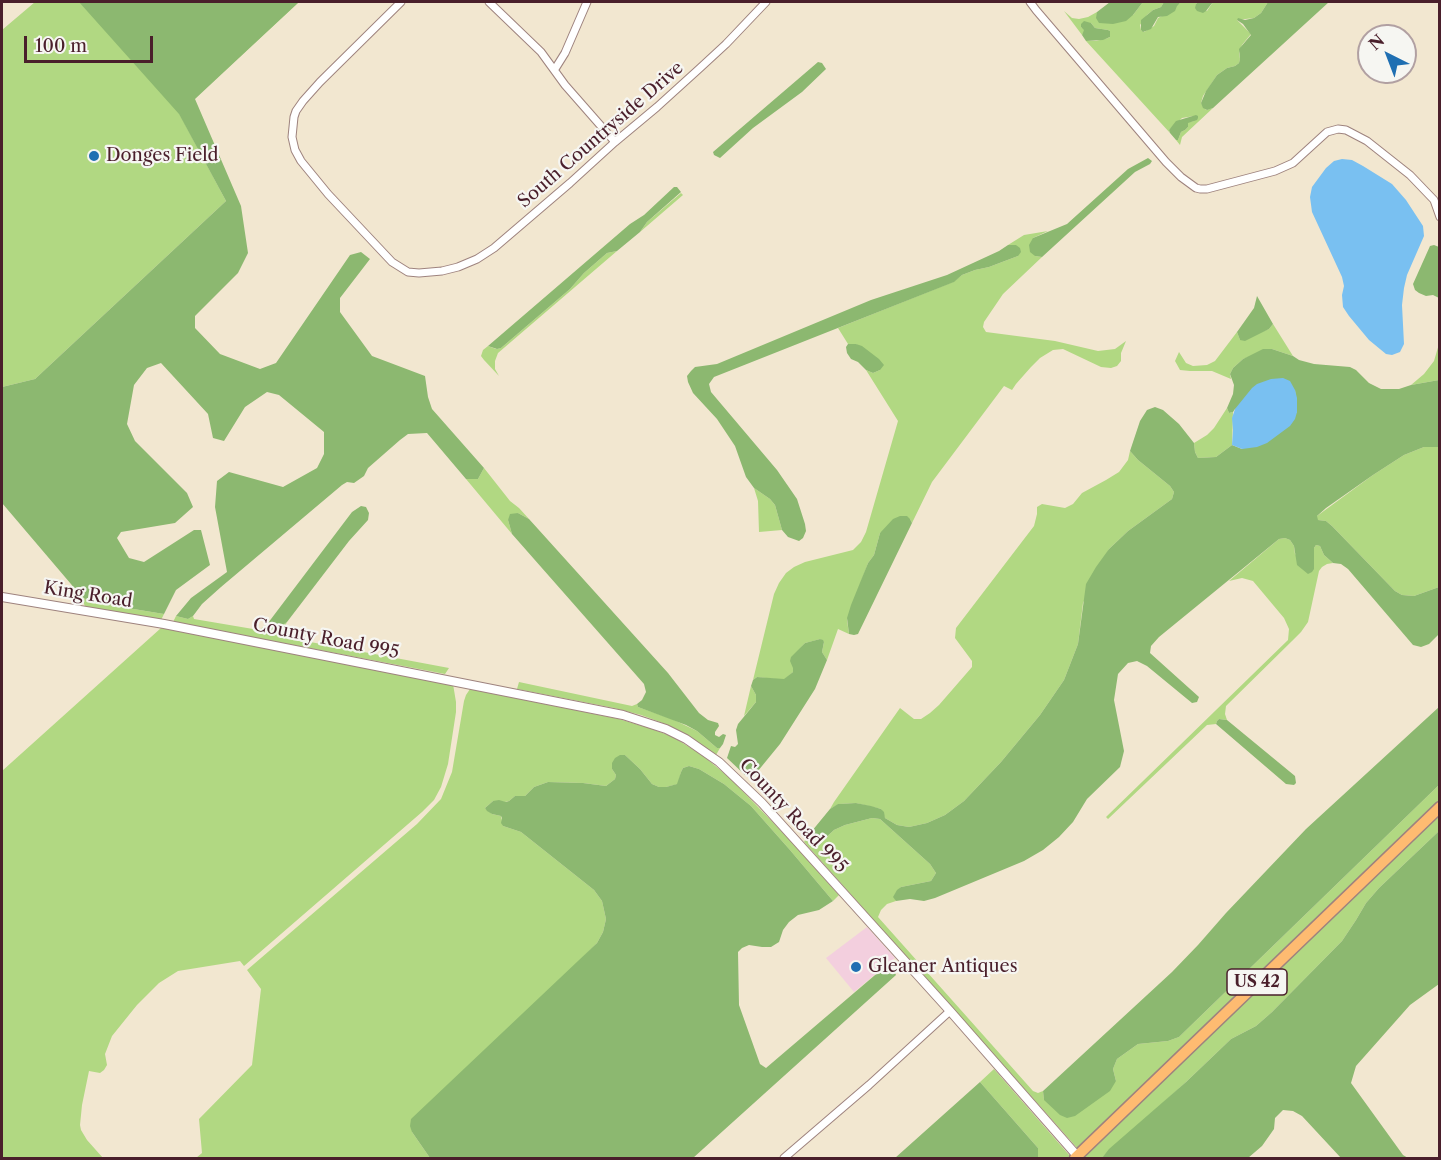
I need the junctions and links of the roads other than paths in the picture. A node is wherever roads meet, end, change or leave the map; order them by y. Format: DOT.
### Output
graph roads {
  1 [pos="401,2"];
  2 [pos="489,2"];
  3 [pos="587,2"];
  4 [pos="766,2"];
  5 [pos="1030,2"];
  6 [pos="555,69"];
  7 [pos="615,142"];
  8 [pos="1440,217"];
  9 [pos="2,597"];
  10 [pos="168,625"];
  11 [pos="1440,807"];
  12 [pos="950,1011"];
  13 [pos="784,1158"];
  14 [pos="1077,1158"];
  1 -- 7 [label="street, South Countryside Drive"];
  2 -- 6 [label="street"];
  3 -- 6 [label="street"];
  4 -- 7 [label="street, South Countryside Drive"];
  5 -- 8 [label="street"];
  6 -- 7 [label="street"];
  9 -- 10 [label="street, King Road"];
  10 -- 12 [label="street, County Road 995"];
  11 -- 14 [label="main road, US 42"];
  12 -- 13 [label="street"];
  12 -- 14 [label="street, County Road 995"];
}
